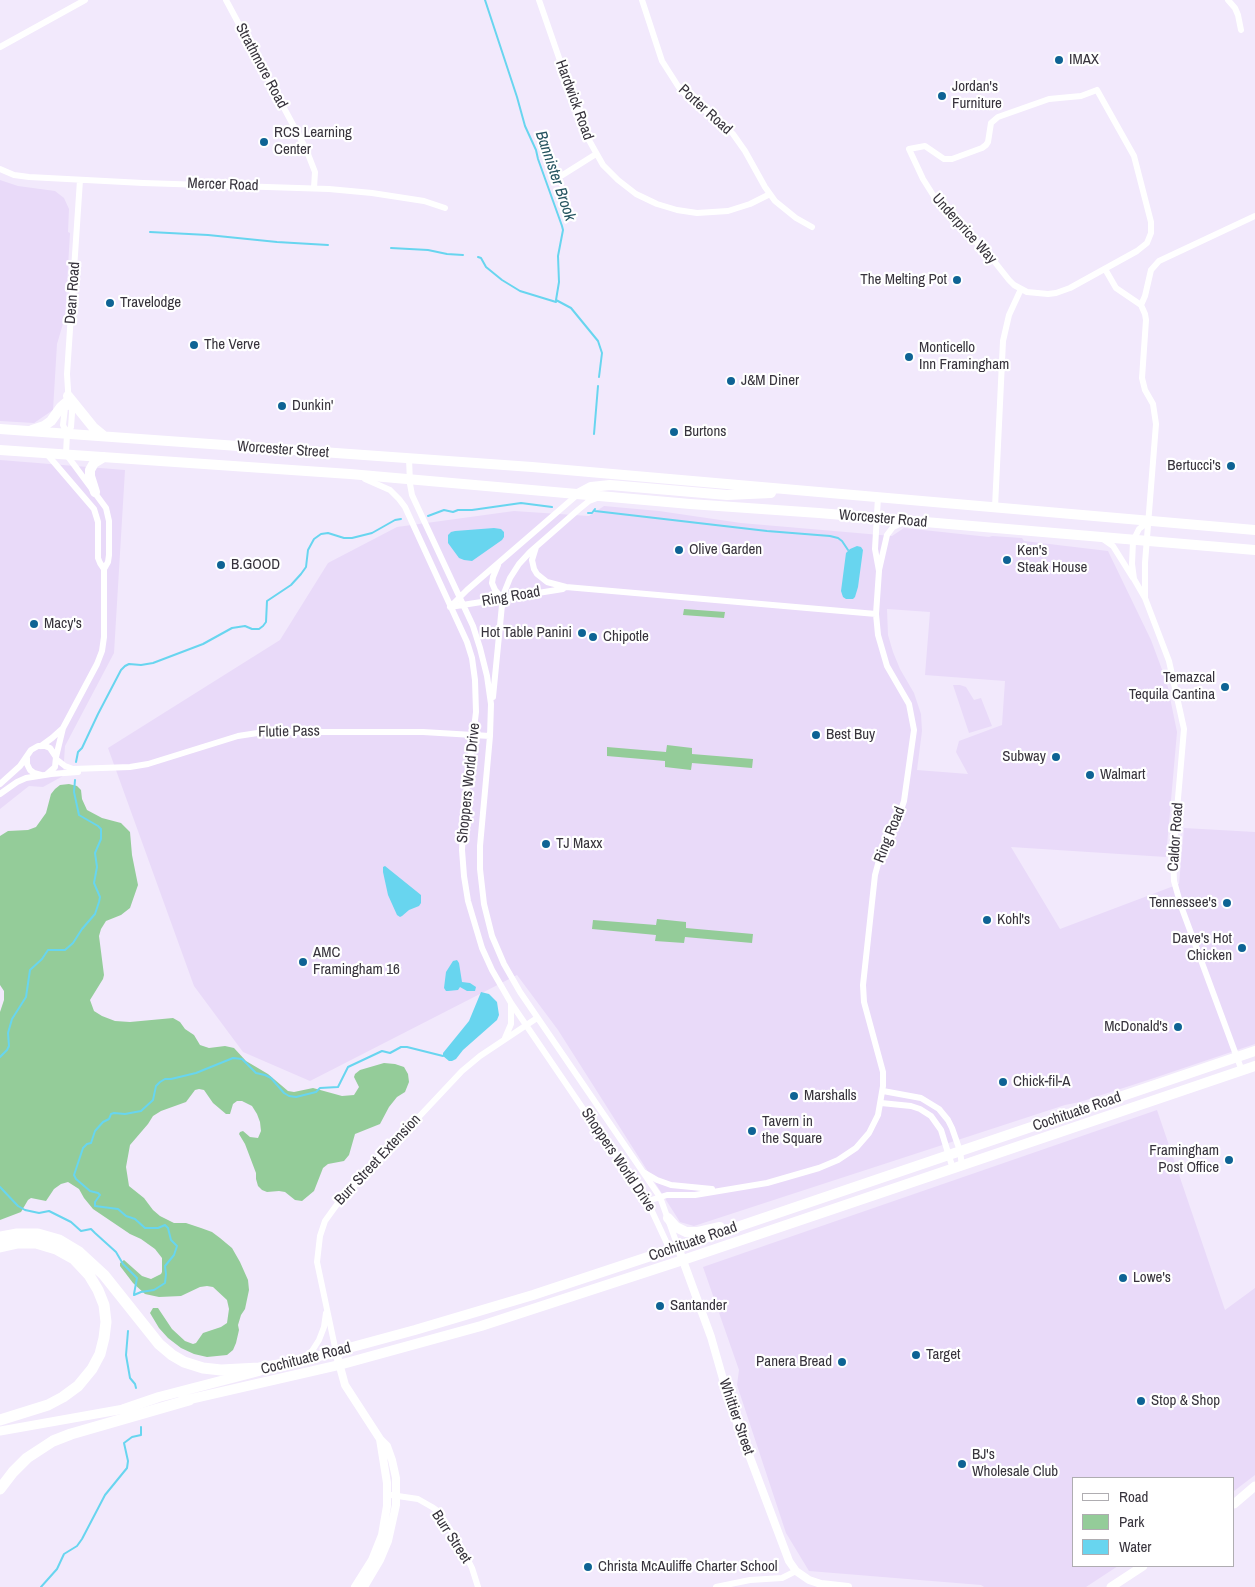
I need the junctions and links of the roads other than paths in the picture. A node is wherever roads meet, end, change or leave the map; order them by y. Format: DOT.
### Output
graph roads {
  1 [pos="85,0"];
  2 [pos="226,0"];
  3 [pos="539,0"];
  4 [pos="642,0"];
  5 [pos="1228,0"];
  6 [pos="1241,30"];
  7 [pos="0,47"];
  8 [pos="596,154"];
  9 [pos="0,169"];
  10 [pos="561,176"];
  11 [pos="80,180"];
  12 [pos="314,188"];
  13 [pos="770,194"];
  14 [pos="445,208"];
  15 [pos="1255,216"];
  16 [pos="812,228"];
  17 [pos="1105,269"];
  18 [pos="1021,289"];
  19 [pos="1141,305"];
  20 [pos="68,401"];
  21 [pos="0,429"];
  22 [pos="25,431"];
  23 [pos="66,434"];
  24 [pos="107,437"];
  25 [pos="0,450"];
  26 [pos="46,453"];
  27 [pos="66,454"];
  28 [pos="104,457"];
  29 [pos="409,458"];
  30 [pos="567,470"];
  31 [pos="350,474"];
  32 [pos="410,480"];
  33 [pos="512,489"];
  34 [pos="797,490"];
  35 [pos="95,492"];
  36 [pos="577,495"];
  37 [pos="607,497"];
  38 [pos="878,497"];
  39 [pos="995,507"];
  40 [pos="877,518"];
  41 [pos="910,521"];
  42 [pos="1149,521"];
  43 [pos="1255,530"];
  44 [pos="1099,538"];
  45 [pos="1133,541"];
  46 [pos="1147,542"];
  47 [pos="536,547"];
  48 [pos="1255,550"];
  49 [pos="503,558"];
  50 [pos="104,569"];
  51 [pos="879,571"];
  52 [pos="1134,579"];
  53 [pos="571,588"];
  54 [pos="459,597"];
  55 [pos="1145,598"];
  56 [pos="503,599"];
  57 [pos="463,606"];
  58 [pos="450,607"];
  59 [pos="876,614"];
  60 [pos="490,715"];
  61 [pos="63,728"];
  62 [pos="474,735"];
  63 [pos="490,736"];
  64 [pos="40,746"];
  65 [pos="28,755"];
  66 [pos="56,758"];
  67 [pos="93,769"];
  68 [pos="44,775"];
  69 [pos="0,784"];
  70 [pos="0,794"];
  71 [pos="511,1003"];
  72 [pos="537,1018"];
  73 [pos="526,1025"];
  74 [pos="505,1040"];
  75 [pos="1255,1052"];
  76 [pos="1237,1058"];
  77 [pos="1255,1066"];
  78 [pos="1242,1071"];
  79 [pos="883,1091"];
  80 [pos="881,1103"];
  81 [pos="960,1151"];
  82 [pos="949,1155"];
  83 [pos="958,1167"];
  84 [pos="641,1170"];
  85 [pos="726,1189"];
  86 [pos="660,1197"];
  87 [pos="648,1201"];
  88 [pos="772,1215"];
  89 [pos="668,1218"];
  90 [pos="0,1237"];
  91 [pos="0,1247"];
  92 [pos="674,1248"];
  93 [pos="683,1260"];
  94 [pos="326,1302"];
  95 [pos="336,1352"];
  96 [pos="292,1363"];
  97 [pos="339,1366"];
  98 [pos="189,1400"];
  99 [pos="124,1409"];
  100 [pos="0,1420"];
  101 [pos="0,1432"];
  102 [pos="380,1439"];
  103 [pos="1255,1486"];
  104 [pos="0,1489"];
  105 [pos="388,1495"];
  106 [pos="397,1496"];
  107 [pos="1235,1503"];
  108 [pos="1141,1567"];
  109 [pos="796,1571"];
  110 [pos="356,1587"];
  111 [pos="364,1587"];
  112 [pos="478,1587"];
  113 [pos="716,1587"];
  114 [pos="848,1587"];
  115 [pos="1111,1587"];
  1 -- 7 [label="street"];
  2 -- 12 [label="street, Strathmore Road"];
  3 -- 8 [label="street, Hardwick Road"];
  4 -- 13 [label="street, Porter Road"];
  5 -- 6 [label="street"];
  8 -- 10 [label="street"];
  8 -- 13 [label="street, Hardwick Road"];
  9 -- 11 [label="street, Mercer Road"];
  11 -- 12 [label="street, Mercer Road"];
  11 -- 20 [label="street, Dean Road"];
  12 -- 14 [label="street, Mercer Road"];
  13 -- 16 [label="street, Porter Road"];
  15 -- 19 [label="street"];
  17 -- 18 [label="street, Underprice Way"];
  17 -- 18 [label="street, Underprice Way"];
  17 -- 19 [label="street"];
  18 -- 39 [label="street"];
  19 -- 42 [label="street"];
  20 -- 22 [label="main road"];
  20 -- 23 [label="street, Dean Road"];
  20 -- 24 [label="main road"];
  21 -- 22 [label="main road, Worcester Street"];
  22 -- 23 [label="main road, Worcester Street"];
  23 -- 24 [label="main road, Worcester Street"];
  23 -- 27 [label="street, Dean Road"];
  24 -- 29 [label="main road, Worcester Street"];
  25 -- 26 [label="main road, Worcester Street"];
  26 -- 27 [label="main road, Worcester Street"];
  26 -- 50 [label="street"];
  27 -- 28 [label="main road, Worcester Street"];
  27 -- 35 [label="street"];
  28 -- 31 [label="main road, Worcester Street"];
  28 -- 35 [label="main road"];
  29 -- 30 [label="main road, Worcester Street"];
  29 -- 32 [label="street, Shoppers World Drive"];
  30 -- 34 [label="main road, Worcester Road"];
  31 -- 32 [label="main road, Worcester Street"];
  31 -- 58 [label="street, Shoppers World Drive"];
  32 -- 33 [label="main road, Worcester Street"];
  32 -- 54 [label="street, Shoppers World Drive"];
  33 -- 36 [label="main road, Worcester Road"];
  34 -- 36 [label="main road"];
  34 -- 38 [label="main road, Worcester Road"];
  35 -- 50 [label="street"];
  36 -- 37 [label="main road, Worcester Road"];
  36 -- 49 [label="street"];
  37 -- 40 [label="main road, Worcester Road"];
  37 -- 47 [label="street, Shoppers World Drive"];
  38 -- 39 [label="main road, Worcester Road"];
  38 -- 40 [label="street, Ring Road"];
  39 -- 42 [label="main road, Worcester Road"];
  40 -- 41 [label="main road, Worcester Road"];
  40 -- 51 [label="street, Ring Road"];
  41 -- 44 [label="main road, Worcester Road"];
  41 -- 51 [label="street"];
  42 -- 43 [label="main road, Worcester Road"];
  42 -- 45 [label="street"];
  42 -- 46 [label="street, Caldor Road"];
  44 -- 45 [label="main road, Worcester Road"];
  44 -- 52 [label="street"];
  45 -- 46 [label="main road, Worcester Road"];
  45 -- 52 [label="street, Caldor Road"];
  46 -- 48 [label="main road, Worcester Road"];
  46 -- 55 [label="street, Caldor Road"];
  47 -- 53 [label="street, Ring Road"];
  47 -- 56 [label="street, Shoppers World Drive"];
  49 -- 54 [label="street"];
  49 -- 56 [label="street"];
  50 -- 61 [label="street"];
  51 -- 59 [label="street, Ring Road"];
  52 -- 55 [label="street, Caldor Road"];
  53 -- 56 [label="street, Ring Road"];
  53 -- 59 [label="street, Ring Road"];
  54 -- 57 [label="street, Shoppers World Drive"];
  54 -- 58 [label="street"];
  55 -- 76 [label="street, Caldor Road"];
  56 -- 57 [label="street, Ring Road"];
  56 -- 60 [label="street, Shoppers World Drive"];
  57 -- 58 [label="street, Ring Road"];
  57 -- 60 [label="street, Shoppers World Drive"];
  58 -- 62 [label="street, Shoppers World Drive"];
  59 -- 79 [label="street, Ring Road"];
  60 -- 63 [label="street, Shoppers World Drive"];
  61 -- 64 [label="street"];
  61 -- 66 [label="street"];
  62 -- 63 [label="street, Flutie Pass"];
  62 -- 67 [label="street, Flutie Pass"];
  62 -- 71 [label="street, Shoppers World Drive"];
  63 -- 72 [label="street, Shoppers World Drive"];
  64 -- 65 [label="street"];
  64 -- 66 [label="street"];
  65 -- 68 [label="street"];
  65 -- 69 [label="street"];
  66 -- 67 [label="street, Flutie Pass"];
  66 -- 68 [label="street"];
  67 -- 68 [label="street, Flutie Pass"];
  68 -- 70 [label="street, Flutie Pass"];
  71 -- 73 [label="street, Shoppers World Drive"];
  71 -- 74 [label="street"];
  72 -- 73 [label="street, Burr Street Extension"];
  72 -- 84 [label="street, Shoppers World Drive"];
  73 -- 74 [label="street, Burr Street Extension"];
  73 -- 87 [label="street, Shoppers World Drive"];
  74 -- 94 [label="street, Burr Street Extension"];
  75 -- 76 [label="main road, Cochituate Road"];
  76 -- 78 [label="street, Caldor Road"];
  76 -- 81 [label="main road, Cochituate Road"];
  77 -- 78 [label="main road, Cochituate Road"];
  78 -- 83 [label="main road, Cochituate Road"];
  79 -- 80 [label="street, Ring Road"];
  79 -- 81 [label="street"];
  80 -- 82 [label="street"];
  80 -- 85 [label="street, Ring Road"];
  81 -- 82 [label="main road, Cochituate Road"];
  81 -- 83 [label="street"];
  82 -- 83 [label="street"];
  82 -- 88 [label="main road, Cochituate Road"];
  83 -- 93 [label="main road, Cochituate Road"];
  84 -- 85 [label="street, Ring Road"];
  84 -- 86 [label="street, Shoppers World Drive"];
  85 -- 86 [label="street, Ring Road"];
  86 -- 87 [label="street, Ring Road"];
  86 -- 89 [label="street, Shoppers World Drive"];
  87 -- 92 [label="street, Shoppers World Drive"];
  88 -- 89 [label="main road"];
  88 -- 92 [label="main road, Cochituate Road"];
  89 -- 92 [label="street, Shoppers World Drive"];
  90 -- 96 [label="highway"];
  91 -- 100 [label="highway"];
  92 -- 93 [label="street, Shoppers World Drive"];
  92 -- 95 [label="main road, Cochituate Road"];
  93 -- 97 [label="main road, Cochituate Road"];
  93 -- 109 [label="street, Whittier Street"];
  94 -- 95 [label="street, Burr Street Extension"];
  94 -- 96 [label="street"];
  95 -- 96 [label="main road, Cochituate Road"];
  95 -- 97 [label="street"];
  96 -- 99 [label="main road, Cochituate Road"];
  97 -- 98 [label="main road, Cochituate Road"];
  97 -- 102 [label="street"];
  98 -- 99 [label="main road, Cochituate Road"];
  98 -- 104 [label="highway"];
  99 -- 101 [label="main road, Cochituate Road"];
  102 -- 105 [label="street"];
  102 -- 106 [label="street"];
  103 -- 107 [label="main road"];
  105 -- 106 [label="street, Burr Street"];
  105 -- 110 [label="street"];
  106 -- 111 [label="street"];
  106 -- 112 [label="street, Burr Street"];
  108 -- 115 [label="main road"];
  109 -- 113 [label="street"];
  109 -- 114 [label="street"];
}
